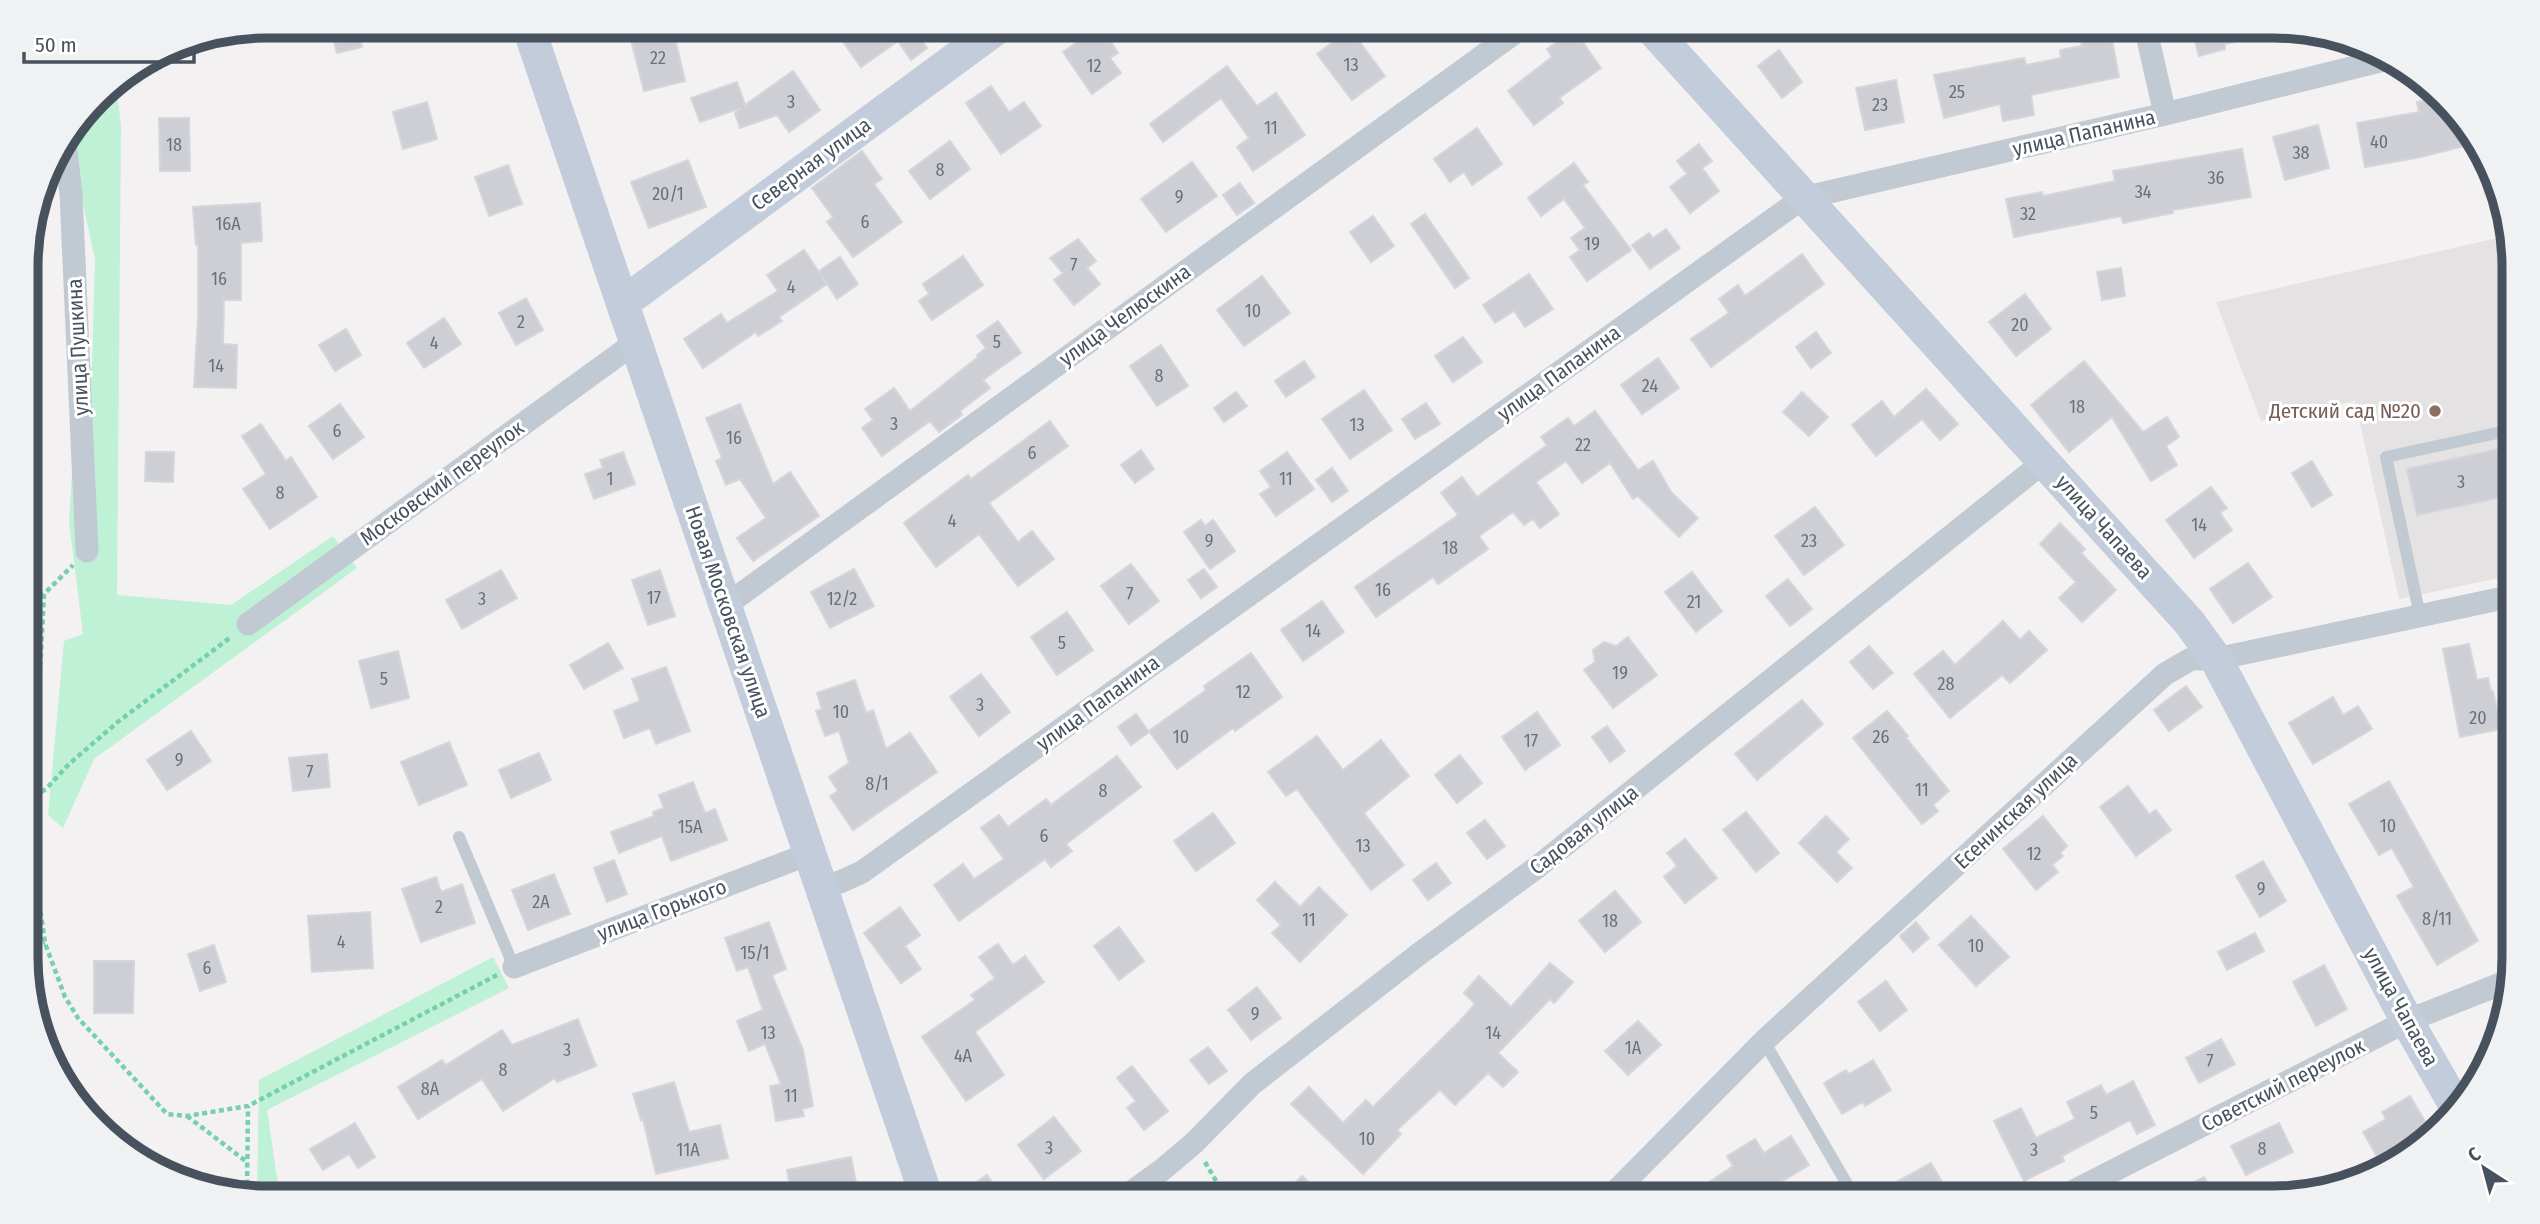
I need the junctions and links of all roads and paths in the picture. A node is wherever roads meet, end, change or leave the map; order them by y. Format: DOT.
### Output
graph roads {
  1 [pos="532,38"];
  2 [pos="984,38"];
  3 [pos="1507,38"];
  4 [pos="1659,38"];
  5 [pos="2148,38"];
  6 [pos="2375,62"];
  7 [pos="2165,114"];
  8 [pos="67,158"];
  9 [pos="1803,198"];
  10 [pos="623,303"];
  11 [pos="636,342"];
  12 [pos="2502,432"];
  13 [pos="2045,461"];
  14 [pos="87,551"];
  15 [pos="2502,598"];
  16 [pos="726,605"];
  17 [pos="2420,616"];
  18 [pos="248,624"];
  19 [pos="2216,659"];
  20 [pos="38,708"];
  21 [pos="38,794"];
  22 [pos="459,837"];
  23 [pos="811,853"];
  24 [pos="821,887"];
  25 [pos="38,900"];
  26 [pos="45,943"];
  27 [pos="38,946"];
  28 [pos="514,967"];
  29 [pos="2499,984"];
  30 [pos="2407,1021"];
  31 [pos="1764,1041"];
  32 [pos="2452,1099"];
  33 [pos="248,1106"];
  34 [pos="187,1116"];
  35 [pos="1194,1143"];
  36 [pos="247,1163"];
  37 [pos="247,1185"];
  38 [pos="1622,1185"];
  39 [pos="1848,1185"];
  40 [pos="2085,1185"];
  41 [pos="923,1186"];
  42 [pos="1140,1186"];
  43 [pos="1219,1186"];
  1 -- 10 [label="street, Новая Московская улица"];
  2 -- 10 [label="street, Северная улица"];
  3 -- 16 [label="street, улица Челюскина"];
  4 -- 9 [label="street, улица Чапаева"];
  5 -- 7 [label="street"];
  6 -- 7 [label="street, улица Папанина"];
  7 -- 9 [label="street, улица Папанина"];
  8 -- 14 [label="street, улица Пушкина"];
  9 -- 13 [label="street, улица Чапаева"];
  9 -- 24 [label="street, улица Папанина"];
  10 -- 11 [label="street, Новая Московская улица"];
  11 -- 16 [label="street, Новая Московская улица"];
  11 -- 18 [label="street, Московский переулок"];
  12 -- 17 [label="lane"];
  13 -- 19 [label="street, улица Чапаева"];
  13 -- 35 [label="street, Садовая улица"];
  14 -- 20 [label="path"];
  15 -- 17 [label="street, Есенинская улица"];
  16 -- 23 [label="street, Новая Московская улица"];
  17 -- 19 [label="street, Есенинская улица"];
  18 -- 21 [label="path"];
  19 -- 30 [label="street, улица Чапаева"];
  19 -- 31 [label="street, Есенинская улица"];
  22 -- 28 [label="lane"];
  23 -- 24 [label="street, Новая Московская улица"];
  23 -- 28 [label="street, улица Горького"];
  24 -- 41 [label="street, Новая Московская улица"];
  25 -- 26 [label="path"];
  26 -- 27 [label="path"];
  26 -- 34 [label="path"];
  28 -- 33 [label="path"];
  29 -- 30 [label="street, Советский переулок"];
  30 -- 32 [label="street, улица Чапаева"];
  30 -- 40 [label="street, Советский переулок"];
  31 -- 38 [label="street, Есенинская улица"];
  31 -- 39 [label="lane"];
  33 -- 34 [label="path"];
  33 -- 36 [label="path"];
  34 -- 36 [label="path"];
  35 -- 42 [label="street, Садовая улица"];
  35 -- 43 [label="path"];
  36 -- 37 [label="path"];
}
